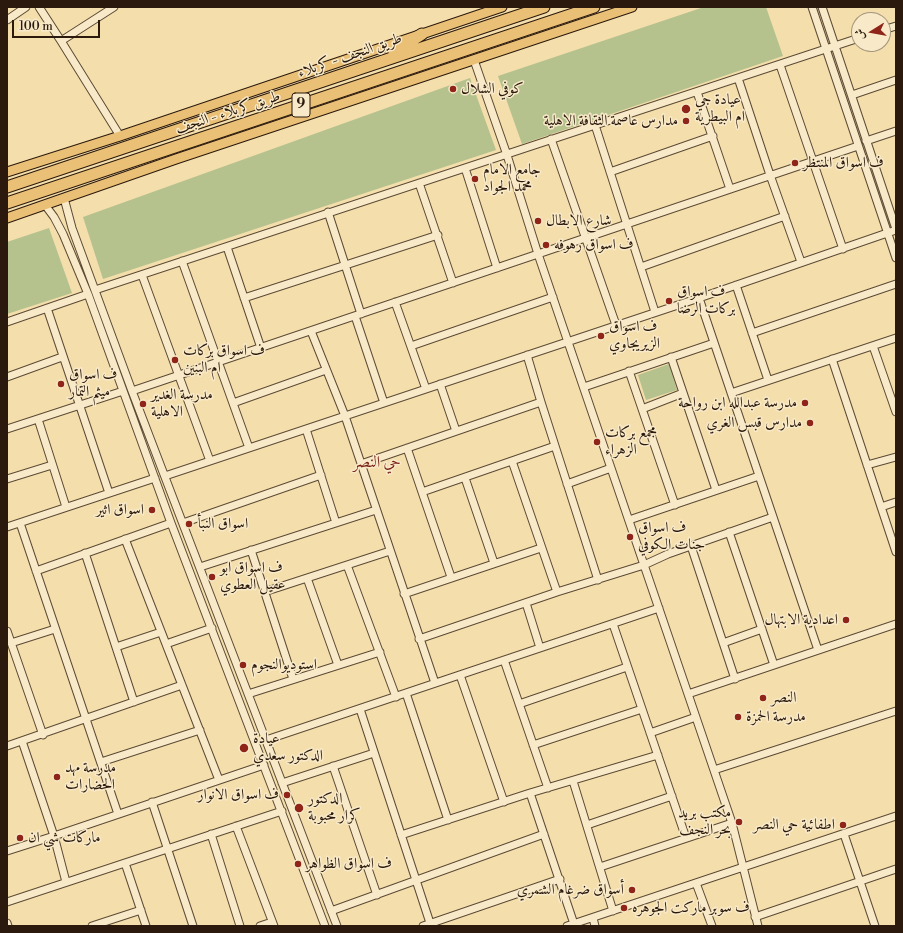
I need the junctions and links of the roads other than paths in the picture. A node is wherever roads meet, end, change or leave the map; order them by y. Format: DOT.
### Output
graph roads {
  1 [pos="26,7"];
  2 [pos="39,7"];
  3 [pos="114,7"];
  4 [pos="502,7"];
  5 [pos="544,7"];
  6 [pos="594,7"];
  7 [pos="632,7"];
  8 [pos="812,7"];
  9 [pos="822,7"];
  10 [pos="7,20"];
  11 [pos="422,34"];
  12 [pos="62,41"];
  13 [pos="851,41"];
  14 [pos="835,47"];
  15 [pos="827,50"];
  16 [pos="474,60"];
  17 [pos="840,60"];
  18 [pos="379,62"];
  19 [pos="831,62"];
  20 [pos="780,65"];
  21 [pos="738,78"];
  22 [pos="896,80"];
  23 [pos="697,92"];
  24 [pos="852,95"];
  25 [pos="595,125"];
  26 [pos="896,131"];
  27 [pos="120,136"];
  28 [pos="713,136"];
  29 [pos="551,139"];
  30 [pos="866,141"];
  31 [pos="858,146"];
  32 [pos="507,154"];
  33 [pos="812,161"];
  34 [pos="464,168"];
  35 [pos="7,172"];
  36 [pos="610,172"];
  37 [pos="770,175"];
  38 [pos="419,183"];
  39 [pos="11,185"];
  40 [pos="730,189"];
  41 [pos="64,198"];
  42 [pos="7,202"];
  43 [pos="45,205"];
  44 [pos="328,212"];
  45 [pos="785,216"];
  46 [pos="7,218"];
  47 [pos="893,221"];
  48 [pos="626,224"];
  49 [pos="885,224"];
  50 [pos="72,228"];
  51 [pos="896,230"];
  52 [pos="888,233"];
  53 [pos="63,234"];
  54 [pos="438,235"];
  55 [pos="585,238"];
  56 [pos="893,241"];
  57 [pos="226,247"];
  58 [pos="843,248"];
  59 [pos="538,254"];
  60 [pos="896,258"];
  61 [pos="182,261"];
  62 [pos="801,262"];
  63 [pos="345,265"];
  64 [pos="641,267"];
  65 [pos="497,268"];
  66 [pos="142,275"];
  67 [pos="453,283"];
  68 [pos="896,284"];
  69 [pos="736,285"];
  70 [pos="95,290"];
  71 [pos="88,294"];
  72 [pos="553,297"];
  73 [pos="244,298"];
  74 [pos="698,298"];
  75 [pos="395,302"];
  76 [pos="46,308"];
  77 [pos="655,312"];
  78 [pos="358,315"];
  79 [pos="7,322"];
  80 [pos="616,325"];
  81 [pos="311,331"];
  82 [pos="752,333"];
  83 [pos="896,338"];
  84 [pos="568,341"];
  85 [pos="714,342"];
  86 [pos="411,346"];
  87 [pos="873,346"];
  88 [pos="261,348"];
  89 [pos="527,355"];
  90 [pos="62,357"];
  91 [pos="671,357"];
  92 [pos="832,359"];
  93 [pos="218,362"];
  94 [pos="326,370"];
  95 [pos="629,372"];
  96 [pos="179,376"];
  97 [pos="7,377"];
  98 [pos="768,380"];
  99 [pos="440,384"];
  100 [pos="584,387"];
  101 [pos="426,389"];
  102 [pos="123,391"];
  103 [pos="132,391"];
  104 [pos="683,393"];
  105 [pos="731,393"];
  106 [pos="541,402"];
  107 [pos="233,403"];
  108 [pos="384,403"];
  109 [pos="79,406"];
  110 [pos="642,409"];
  111 [pos="896,412"];
  112 [pos="345,416"];
  113 [pos="38,420"];
  114 [pos="306,429"];
  115 [pos="7,430"];
  116 [pos="456,431"];
  117 [pos="555,446"];
  118 [pos="249,448"];
  119 [pos="407,448"];
  120 [pos="896,457"];
  121 [pos="210,461"];
  122 [pos="512,461"];
  123 [pos="361,464"];
  124 [pos="52,465"];
  125 [pos="867,465"];
  126 [pos="611,468"];
  127 [pos="165,476"];
  128 [pos="321,476"];
  129 [pos="759,476"];
  130 [pos="155,478"];
  131 [pos="465,478"];
  132 [pos="7,479"];
  133 [pos="567,484"];
  134 [pos="716,490"];
  135 [pos="422,492"];
  136 [pos="109,493"];
  137 [pos="896,502"];
  138 [pos="675,505"];
  139 [pos="66,507"];
  140 [pos="881,507"];
  141 [pos="376,510"];
  142 [pos="773,517"];
  143 [pos="629,520"];
  144 [pos="183,522"];
  145 [pos="20,523"];
  146 [pos="171,523"];
  147 [pos="336,523"];
  148 [pos="7,527"];
  149 [pos="729,532"];
  150 [pos="125,540"];
  151 [pos="191,544"];
  152 [pos="690,546"];
  153 [pos="181,548"];
  154 [pos="540,548"];
  155 [pos="250,550"];
  156 [pos="390,551"];
  157 [pos="896,552"];
  158 [pos="85,553"];
  159 [pos="494,563"];
  160 [pos="347,565"];
  161 [pos="644,565"];
  162 [pos="200,566"];
  163 [pos="189,569"];
  164 [pos="36,571"];
  165 [pos="452,577"];
  166 [pos="307,578"];
  167 [pos="598,580"];
  168 [pos="264,592"];
  169 [pos="557,592"];
  170 [pos="404,594"];
  171 [pos="526,603"];
  172 [pos="659,608"];
  173 [pos="613,624"];
  174 [pos="896,624"];
  175 [pos="212,628"];
  176 [pos="56,629"];
  177 [pos="762,629"];
  178 [pos="7,631"];
  179 [pos="161,632"];
  180 [pos="419,639"];
  181 [pos="723,643"];
  182 [pos="11,644"];
  183 [pos="166,644"];
  184 [pos="116,647"];
  185 [pos="540,648"];
  186 [pos="818,650"];
  187 [pos="380,652"];
  188 [pos="504,660"];
  189 [pos="338,665"];
  190 [pos="774,665"];
  191 [pos="627,667"];
  192 [pos="460,675"];
  193 [pos="735,678"];
  194 [pos="293,679"];
  195 [pos="434,684"];
  196 [pos="182,686"];
  197 [pos="406,693"];
  198 [pos="248,694"];
  199 [pos="688,694"];
  200 [pos="396,696"];
  201 [pos="134,702"];
  202 [pos="519,704"];
  203 [pos="360,708"];
  204 [pos="642,708"];
  205 [pos="896,711"];
  206 [pos="696,717"];
  207 [pos="86,720"];
  208 [pos="200,730"];
  209 [pos="650,733"];
  210 [pos="43,735"];
  211 [pos="266,740"];
  212 [pos="22,741"];
  213 [pos="533,745"];
  214 [pos="7,746"];
  215 [pos="374,753"];
  216 [pos="658,755"];
  217 [pos="100,762"];
  218 [pos="264,765"];
  219 [pos="333,766"];
  220 [pos="714,770"];
  221 [pos="219,780"];
  222 [pos="573,781"];
  223 [pos="282,783"];
  224 [pos="548,788"];
  225 [pos="530,793"];
  226 [pos="672,796"];
  227 [pos="152,802"];
  228 [pos="504,802"];
  229 [pos="282,811"];
  230 [pos="118,814"];
  231 [pos="896,816"];
  232 [pos="448,820"];
  233 [pos="732,822"];
  234 [pos="587,825"];
  235 [pos="236,826"];
  236 [pos="211,834"];
  237 [pos="544,834"];
  238 [pos="844,834"];
  239 [pos="401,835"];
  240 [pos="54,836"];
  241 [pos="686,838"];
  242 [pos="168,849"];
  243 [pos="7,851"];
  244 [pos="309,852"];
  245 [pos="298,855"];
  246 [pos="125,863"];
  247 [pos="600,867"];
  248 [pos="743,867"];
  249 [pos="896,870"];
  250 [pos="318,875"];
  251 [pos="307,879"];
  252 [pos="560,879"];
  253 [pos="416,880"];
  254 [pos="860,881"];
  255 [pos="66,882"];
  256 [pos="696,883"];
  257 [pos="377,894"];
  258 [pos="7,902"];
  259 [pos="141,910"];
  260 [pos="331,911"];
  261 [pos="614,911"];
  262 [pos="755,917"];
  263 [pos="592,918"];
  264 [pos="7,923"];
  265 [pos="273,924"];
  266 [pos="97,925"];
  267 [pos="430,925"];
  268 [pos="571,925"];
  269 [pos="872,925"];
  270 [pos="8,926"];
  271 [pos="146,926"];
  272 [pos="193,926"];
  273 [pos="240,926"];
  274 [pos="260,926"];
  275 [pos="325,926"];
  276 [pos="337,926"];
  277 [pos="423,926"];
  278 [pos="596,926"];
  279 [pos="712,926"];
  280 [pos="758,926"];
  1 -- 10 [label="street"];
  2 -- 12 [label="street"];
  3 -- 12 [label="street"];
  4 -- 11 [label="main road"];
  5 -- 18 [label="highway, طريق النجف - کربلاء / 9"];
  6 -- 42 [label="highway, طريق کربلاء - النجف / 9"];
  7 -- 16 [label="main road"];
  8 -- 15 [label="street"];
  9 -- 14 [label="street"];
  11 -- 18 [label="highway"];
  11 -- 27 [label="main road"];
  12 -- 27 [label="street"];
  13 -- 14 [label="street"];
  14 -- 15 [label="street"];
  14 -- 17 [label="street"];
  15 -- 19 [label="street"];
  15 -- 20 [label="street"];
  16 -- 32 [label="street"];
  16 -- 41 [label="main road"];
  17 -- 19 [label="street"];
  17 -- 24 [label="street"];
  18 -- 39 [label="highway, طريق النجف - کربلاء / 9"];
  19 -- 31 [label="street"];
  20 -- 21 [label="street"];
  20 -- 33 [label="street"];
  21 -- 23 [label="street"];
  21 -- 37 [label="street"];
  22 -- 24 [label="street"];
  23 -- 25 [label="street"];
  23 -- 28 [label="street"];
  24 -- 30 [label="street"];
  25 -- 29 [label="street"];
  25 -- 36 [label="street"];
  26 -- 30 [label="street"];
  27 -- 35 [label="main road"];
  28 -- 36 [label="street"];
  28 -- 40 [label="street"];
  29 -- 32 [label="street"];
  29 -- 55 [label="street"];
  30 -- 47 [label="street"];
  31 -- 33 [label="street"];
  31 -- 49 [label="street"];
  32 -- 34 [label="street"];
  32 -- 59 [label="street"];
  33 -- 37 [label="street"];
  33 -- 58 [label="street"];
  34 -- 38 [label="street"];
  34 -- 65 [label="street"];
  36 -- 48 [label="street"];
  37 -- 40 [label="street"];
  37 -- 45 [label="street"];
  38 -- 44 [label="street"];
  38 -- 54 [label="street"];
  40 -- 48 [label="street"];
  41 -- 43 [label="main road"];
  41 -- 50 [label="street"];
  43 -- 46 [label="main road"];
  43 -- 53 [label="street"];
  44 -- 57 [label="street"];
  44 -- 63 [label="street"];
  45 -- 62 [label="street"];
  45 -- 64 [label="street"];
  47 -- 49 [label="street"];
  47 -- 51 [label="street"];
  48 -- 55 [label="street"];
  48 -- 64 [label="street"];
  49 -- 52 [label="street"];
  50 -- 53 [label="street"];
  50 -- 70 [label="street"];
  51 -- 52 [label="street"];
  52 -- 56 [label="street"];
  52 -- 58 [label="street"];
  53 -- 71 [label="street"];
  54 -- 63 [label="street"];
  54 -- 67 [label="street"];
  55 -- 59 [label="street"];
  55 -- 80 [label="street"];
  56 -- 60 [label="street"];
  57 -- 61 [label="street"];
  57 -- 73 [label="street"];
  58 -- 62 [label="street"];
  59 -- 65 [label="street"];
  59 -- 72 [label="street"];
  61 -- 66 [label="street"];
  61 -- 93 [label="street"];
  62 -- 69 [label="street"];
  63 -- 73 [label="street"];
  63 -- 78 [label="street"];
  64 -- 77 [label="street"];
  65 -- 67 [label="street"];
  66 -- 70 [label="street"];
  66 -- 96 [label="street"];
  67 -- 75 [label="street"];
  68 -- 82 [label="street"];
  69 -- 74 [label="street"];
  69 -- 82 [label="street"];
  70 -- 103 [label="street"];
  71 -- 76 [label="street"];
  71 -- 102 [label="street"];
  72 -- 84 [label="street"];
  72 -- 86 [label="street"];
  73 -- 88 [label="street"];
  74 -- 77 [label="street"];
  74 -- 85 [label="street"];
  75 -- 78 [label="street"];
  75 -- 86 [label="street"];
  76 -- 79 [label="street"];
  76 -- 90 [label="street"];
  77 -- 80 [label="street"];
  78 -- 81 [label="street"];
  78 -- 108 [label="street"];
  80 -- 84 [label="street"];
  81 -- 88 [label="street"];
  81 -- 94 [label="street"];
  82 -- 98 [label="street"];
  83 -- 87 [label="street"];
  84 -- 89 [label="street"];
  84 -- 100 [label="street"];
  85 -- 91 [label="street"];
  85 -- 105 [label="street"];
  86 -- 101 [label="street"];
  87 -- 92 [label="street"];
  87 -- 111 [label="street"];
  88 -- 93 [label="street"];
  89 -- 99 [label="street"];
  89 -- 106 [label="street"];
  90 -- 97 [label="street"];
  90 -- 109 [label="street"];
  91 -- 95 [label="street"];
  91 -- 104 [label="street"];
  92 -- 98 [label="street"];
  92 -- 125 [label="street"];
  93 -- 96 [label="street"];
  93 -- 107 [label="street"];
  94 -- 107 [label="street"];
  94 -- 112 [label="street"];
  95 -- 100 [label="street"];
  95 -- 110 [label="street"];
  96 -- 103 [label="street"];
  96 -- 121 [label="street"];
  98 -- 105 [label="street"];
  99 -- 101 [label="street"];
  99 -- 116 [label="street"];
  100 -- 126 [label="street"];
  101 -- 108 [label="street"];
  102 -- 109 [label="street"];
  102 -- 130 [label="street"];
  103 -- 127 [label="street"];
  104 -- 110 [label="street"];
  104 -- 134 [label="street"];
  105 -- 129 [label="street"];
  106 -- 116 [label="street"];
  106 -- 117 [label="street"];
  107 -- 118 [label="street"];
  108 -- 112 [label="street"];
  109 -- 113 [label="street"];
  109 -- 136 [label="street"];
  110 -- 138 [label="street"];
  112 -- 114 [label="street"];
  112 -- 123 [label="street"];
  113 -- 115 [label="street"];
  113 -- 124 [label="street"];
  114 -- 118 [label="street"];
  114 -- 128 [label="street"];
  116 -- 119 [label="street"];
  117 -- 122 [label="street"];
  117 -- 133 [label="street"];
  118 -- 121 [label="street"];
  119 -- 123 [label="street"];
  119 -- 135 [label="street"];
  120 -- 125 [label="street"];
  121 -- 127 [label="street"];
  122 -- 131 [label="street"];
  122 -- 154 [label="street"];
  123 -- 141 [label="street"];
  124 -- 132 [label="street"];
  124 -- 139 [label="street"];
  125 -- 140 [label="street"];
  126 -- 133 [label="street"];
  126 -- 143 [label="street"];
  127 -- 144 [label="street"];
  128 -- 144 [label="street"];
  128 -- 147 [label="street"];
  129 -- 134 [label="street"];
  129 -- 142 [label="street"];
  130 -- 136 [label="street"];
  130 -- 146 [label="street"];
  131 -- 135 [label="street"];
  131 -- 159 [label="street"];
  133 -- 167 [label="street"];
  134 -- 138 [label="street"];
  135 -- 165 [label="street"];
  136 -- 139 [label="street"];
  137 -- 140 [label="street"];
  138 -- 143 [label="street"];
  139 -- 145 [label="street"];
  140 -- 157 [label="street"];
  141 -- 147 [label="street"];
  141 -- 156 [label="street"];
  142 -- 149 [label="street"];
  142 -- 186 [label="street"];
  143 -- 161 [label="street"];
  144 -- 151 [label="street"];
  145 -- 148 [label="street"];
  145 -- 164 [label="street"];
  146 -- 150 [label="street"];
  146 -- 153 [label="street"];
  147 -- 155 [label="street"];
  149 -- 152 [label="street"];
  149 -- 177 [label="street"];
  150 -- 158 [label="street"];
  150 -- 179 [label="street"];
  151 -- 153 [label="street"];
  151 -- 162 [label="street"];
  152 -- 161 [label="street"];
  152 -- 181 [label="street"];
  153 -- 163 [label="street"];
  154 -- 159 [label="street"];
  154 -- 169 [label="street"];
  155 -- 162 [label="street"];
  155 -- 168 [label="street"];
  156 -- 160 [label="street"];
  156 -- 170 [label="street"];
  158 -- 164 [label="street"];
  158 -- 184 [label="street"];
  159 -- 165 [label="street"];
  160 -- 166 [label="street"];
  160 -- 187 [label="street"];
  161 -- 167 [label="street"];
  161 -- 172 [label="street"];
  162 -- 163 [label="street"];
  162 -- 198 [label="street"];
  163 -- 175 [label="street"];
  164 -- 176 [label="street"];
  165 -- 170 [label="street"];
  166 -- 168 [label="street"];
  166 -- 189 [label="street"];
  167 -- 169 [label="street"];
  168 -- 194 [label="street"];
  169 -- 171 [label="street"];
  170 -- 180 [label="street"];
  171 -- 180 [label="street"];
  171 -- 185 [label="street"];
  172 -- 173 [label="street"];
  172 -- 199 [label="street"];
  173 -- 185 [label="street"];
  173 -- 191 [label="street"];
  174 -- 186 [label="street"];
  175 -- 183 [label="street"];
  175 -- 218 [label="street"];
  176 -- 182 [label="street"];
  176 -- 207 [label="street"];
  177 -- 181 [label="street"];
  177 -- 190 [label="street"];
  178 -- 182 [label="street"];
  179 -- 183 [label="street"];
  179 -- 184 [label="street"];
  180 -- 195 [label="street"];
  181 -- 193 [label="street"];
  182 -- 210 [label="street"];
  183 -- 196 [label="street"];
  184 -- 201 [label="street"];
  185 -- 188 [label="street"];
  186 -- 190 [label="street"];
  187 -- 189 [label="street"];
  187 -- 200 [label="street"];
  188 -- 192 [label="street"];
  188 -- 202 [label="street"];
  189 -- 194 [label="street"];
  190 -- 193 [label="street"];
  191 -- 202 [label="street"];
  191 -- 204 [label="street"];
  192 -- 195 [label="street"];
  192 -- 228 [label="street"];
  193 -- 199 [label="street"];
  194 -- 198 [label="street"];
  195 -- 197 [label="street"];
  196 -- 201 [label="street"];
  196 -- 208 [label="street"];
  197 -- 200 [label="street"];
  197 -- 232 [label="street"];
  198 -- 211 [label="street"];
  199 -- 206 [label="street"];
  200 -- 203 [label="street"];
  201 -- 207 [label="street"];
  202 -- 213 [label="street"];
  203 -- 211 [label="street"];
  203 -- 215 [label="street"];
  204 -- 209 [label="street"];
  204 -- 213 [label="street"];
  205 -- 220 [label="street"];
  206 -- 209 [label="street"];
  206 -- 220 [label="street"];
  207 -- 210 [label="street"];
  207 -- 217 [label="street"];
  208 -- 217 [label="street"];
  208 -- 221 [label="street"];
  209 -- 216 [label="street"];
  210 -- 212 [label="street"];
  211 -- 223 [label="street"];
  212 -- 214 [label="street"];
  212 -- 240 [label="street"];
  213 -- 224 [label="street"];
  215 -- 219 [label="street"];
  215 -- 239 [label="street"];
  216 -- 222 [label="street"];
  216 -- 226 [label="street"];
  217 -- 230 [label="street"];
  218 -- 221 [label="street"];
  218 -- 229 [label="street"];
  219 -- 223 [label="street"];
  219 -- 257 [label="street"];
  220 -- 233 [label="street"];
  221 -- 227 [label="street"];
  222 -- 224 [label="street"];
  222 -- 234 [label="street"];
  223 -- 244 [label="street"];
  224 -- 225 [label="street"];
  225 -- 228 [label="street"];
  225 -- 237 [label="street"];
  226 -- 234 [label="street"];
  226 -- 241 [label="street"];
  227 -- 230 [label="street"];
  227 -- 242 [label="street"];
  228 -- 232 [label="street"];
  229 -- 235 [label="street"];
  229 -- 245 [label="street"];
  230 -- 240 [label="street"];
  231 -- 238 [label="street"];
  232 -- 239 [label="street"];
  233 -- 241 [label="street"];
  233 -- 248 [label="street"];
  234 -- 247 [label="street"];
  235 -- 236 [label="street"];
  235 -- 265 [label="street"];
  236 -- 242 [label="street"];
  236 -- 273 [label="street"];
  237 -- 252 [label="street"];
  237 -- 253 [label="street"];
  238 -- 248 [label="street"];
  238 -- 254 [label="street"];
  239 -- 253 [label="street"];
  240 -- 243 [label="street"];
  240 -- 255 [label="street"];
  241 -- 247 [label="street"];
  242 -- 246 [label="street"];
  242 -- 272 [label="street"];
  244 -- 245 [label="street"];
  244 -- 250 [label="street"];
  245 -- 251 [label="street"];
  246 -- 255 [label="street"];
  246 -- 259 [label="street"];
  247 -- 261 [label="street"];
  248 -- 256 [label="street"];
  248 -- 262 [label="street"];
  249 -- 254 [label="street"];
  250 -- 251 [label="street"];
  250 -- 260 [label="street"];
  251 -- 275 [label="street"];
  252 -- 267 [label="street"];
  252 -- 268 [label="street"];
  253 -- 257 [label="street"];
  253 -- 267 [label="street"];
  254 -- 262 [label="street"];
  254 -- 269 [label="street"];
  255 -- 258 [label="street"];
  256 -- 261 [label="street"];
  256 -- 279 [label="street"];
  257 -- 260 [label="street"];
  259 -- 266 [label="street"];
  259 -- 271 [label="street"];
  260 -- 276 [label="street"];
  261 -- 263 [label="street"];
  262 -- 280 [label="street"];
  263 -- 268 [label="street"];
  263 -- 278 [label="street"];
  264 -- 270 [label="street"];
  265 -- 274 [label="street"];
  267 -- 277 [label="street"];
}
